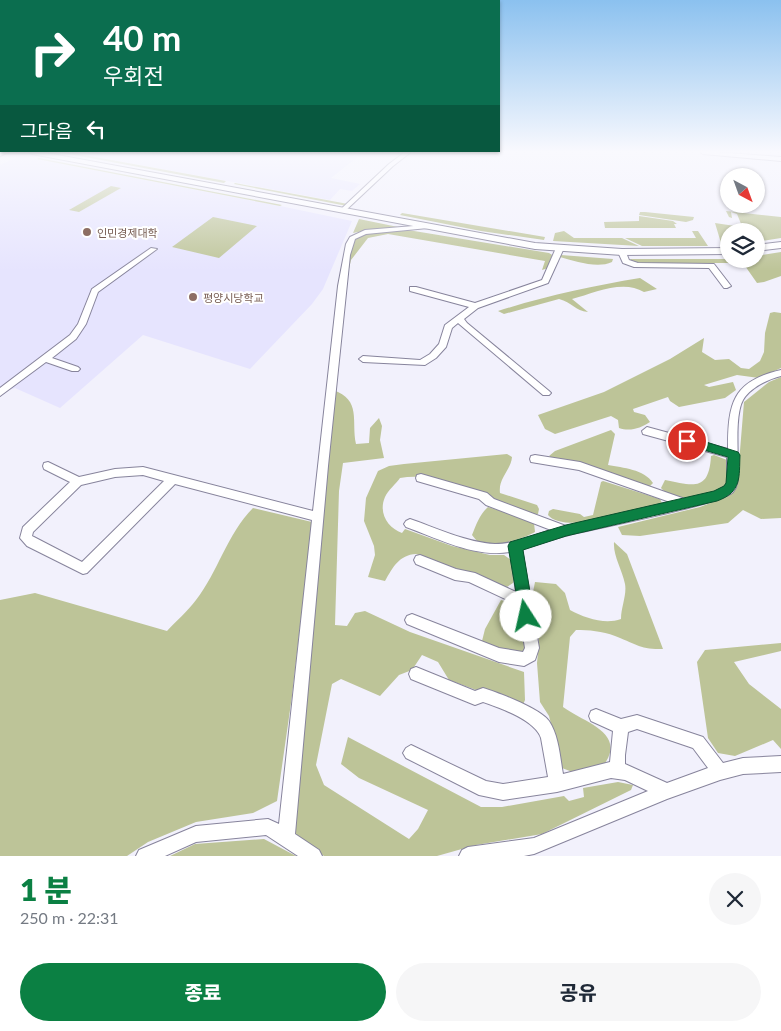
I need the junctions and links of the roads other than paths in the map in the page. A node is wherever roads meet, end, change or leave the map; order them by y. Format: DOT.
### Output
graph roads {
  1 [pos="242,192"];
  2 [pos="364,192"];
  3 [pos="342,211"];
  4 [pos="426,227"];
  5 [pos="781,245"];
  6 [pos="765,247"];
  7 [pos="560,248"];
  8 [pos="152,249"];
  9 [pos="720,251"];
  10 [pos="622,252"];
  11 [pos="727,286"];
  12 [pos="414,289"];
  13 [pos="475,306"];
  14 [pos="459,318"];
  15 [pos="47,359"];
  16 [pos="363,359"];
  17 [pos="75,369"];
  18 [pos="781,373"];
  19 [pos="0,393"];
  20 [pos="546,393"];
  21 [pos="646,431"];
  22 [pos="734,455"];
  23 [pos="535,460"];
  24 [pos="48,466"];
  25 [pos="421,478"];
  26 [pos="173,479"];
  27 [pos="78,481"];
  28 [pos="687,504"];
  29 [pos="319,517"];
  30 [pos="410,524"];
  31 [pos="566,531"];
  32 [pos="515,546"];
  33 [pos="420,560"];
  34 [pos="523,601"];
  35 [pos="412,620"];
  36 [pos="416,674"];
  37 [pos="596,716"];
  38 [pos="621,727"];
  39 [pos="411,753"];
  40 [pos="781,764"];
  41 [pos="618,771"];
  42 [pos="720,772"];
  43 [pos="557,784"];
  44 [pos="667,791"];
  45 [pos="286,838"];
  46 [pos="145,856"];
  47 [pos="313,856"];
  48 [pos="468,856"];
  1 -- 3 [label="street"];
  2 -- 3 [label="street"];
  3 -- 4 [label="street"];
  4 -- 7 [label="street"];
  4 -- 29 [label="street"];
  5 -- 6 [label="street"];
  7 -- 10 [label="street"];
  7 -- 13 [label="street"];
  8 -- 15 [label="street"];
  9 -- 10 [label="street"];
  10 -- 11 [label="street"];
  12 -- 13 [label="street"];
  13 -- 14 [label="street"];
  14 -- 16 [label="street"];
  14 -- 20 [label="street"];
  15 -- 17 [label="street"];
  15 -- 19 [label="street"];
  18 -- 22 [label="street"];
  21 -- 22 [label="street"];
  22 -- 28 [label="street"];
  23 -- 28 [label="street"];
  24 -- 27 [label="street"];
  25 -- 31 [label="street"];
  26 -- 27 [label="street"];
  26 -- 27 [label="street"];
  26 -- 29 [label="street"];
  28 -- 31 [label="street"];
  29 -- 45 [label="street"];
  30 -- 32 [label="street"];
  31 -- 32 [label="street"];
  32 -- 34 [label="street"];
  33 -- 34 [label="street"];
  34 -- 35 [label="street"];
  36 -- 43 [label="street"];
  37 -- 38 [label="street"];
  38 -- 41 [label="street"];
  38 -- 42 [label="street"];
  39 -- 43 [label="street"];
  40 -- 42 [label="street"];
  41 -- 43 [label="street"];
  41 -- 44 [label="street"];
  42 -- 44 [label="street"];
  44 -- 48 [label="street"];
  45 -- 46 [label="street"];
  45 -- 47 [label="street"];
}
